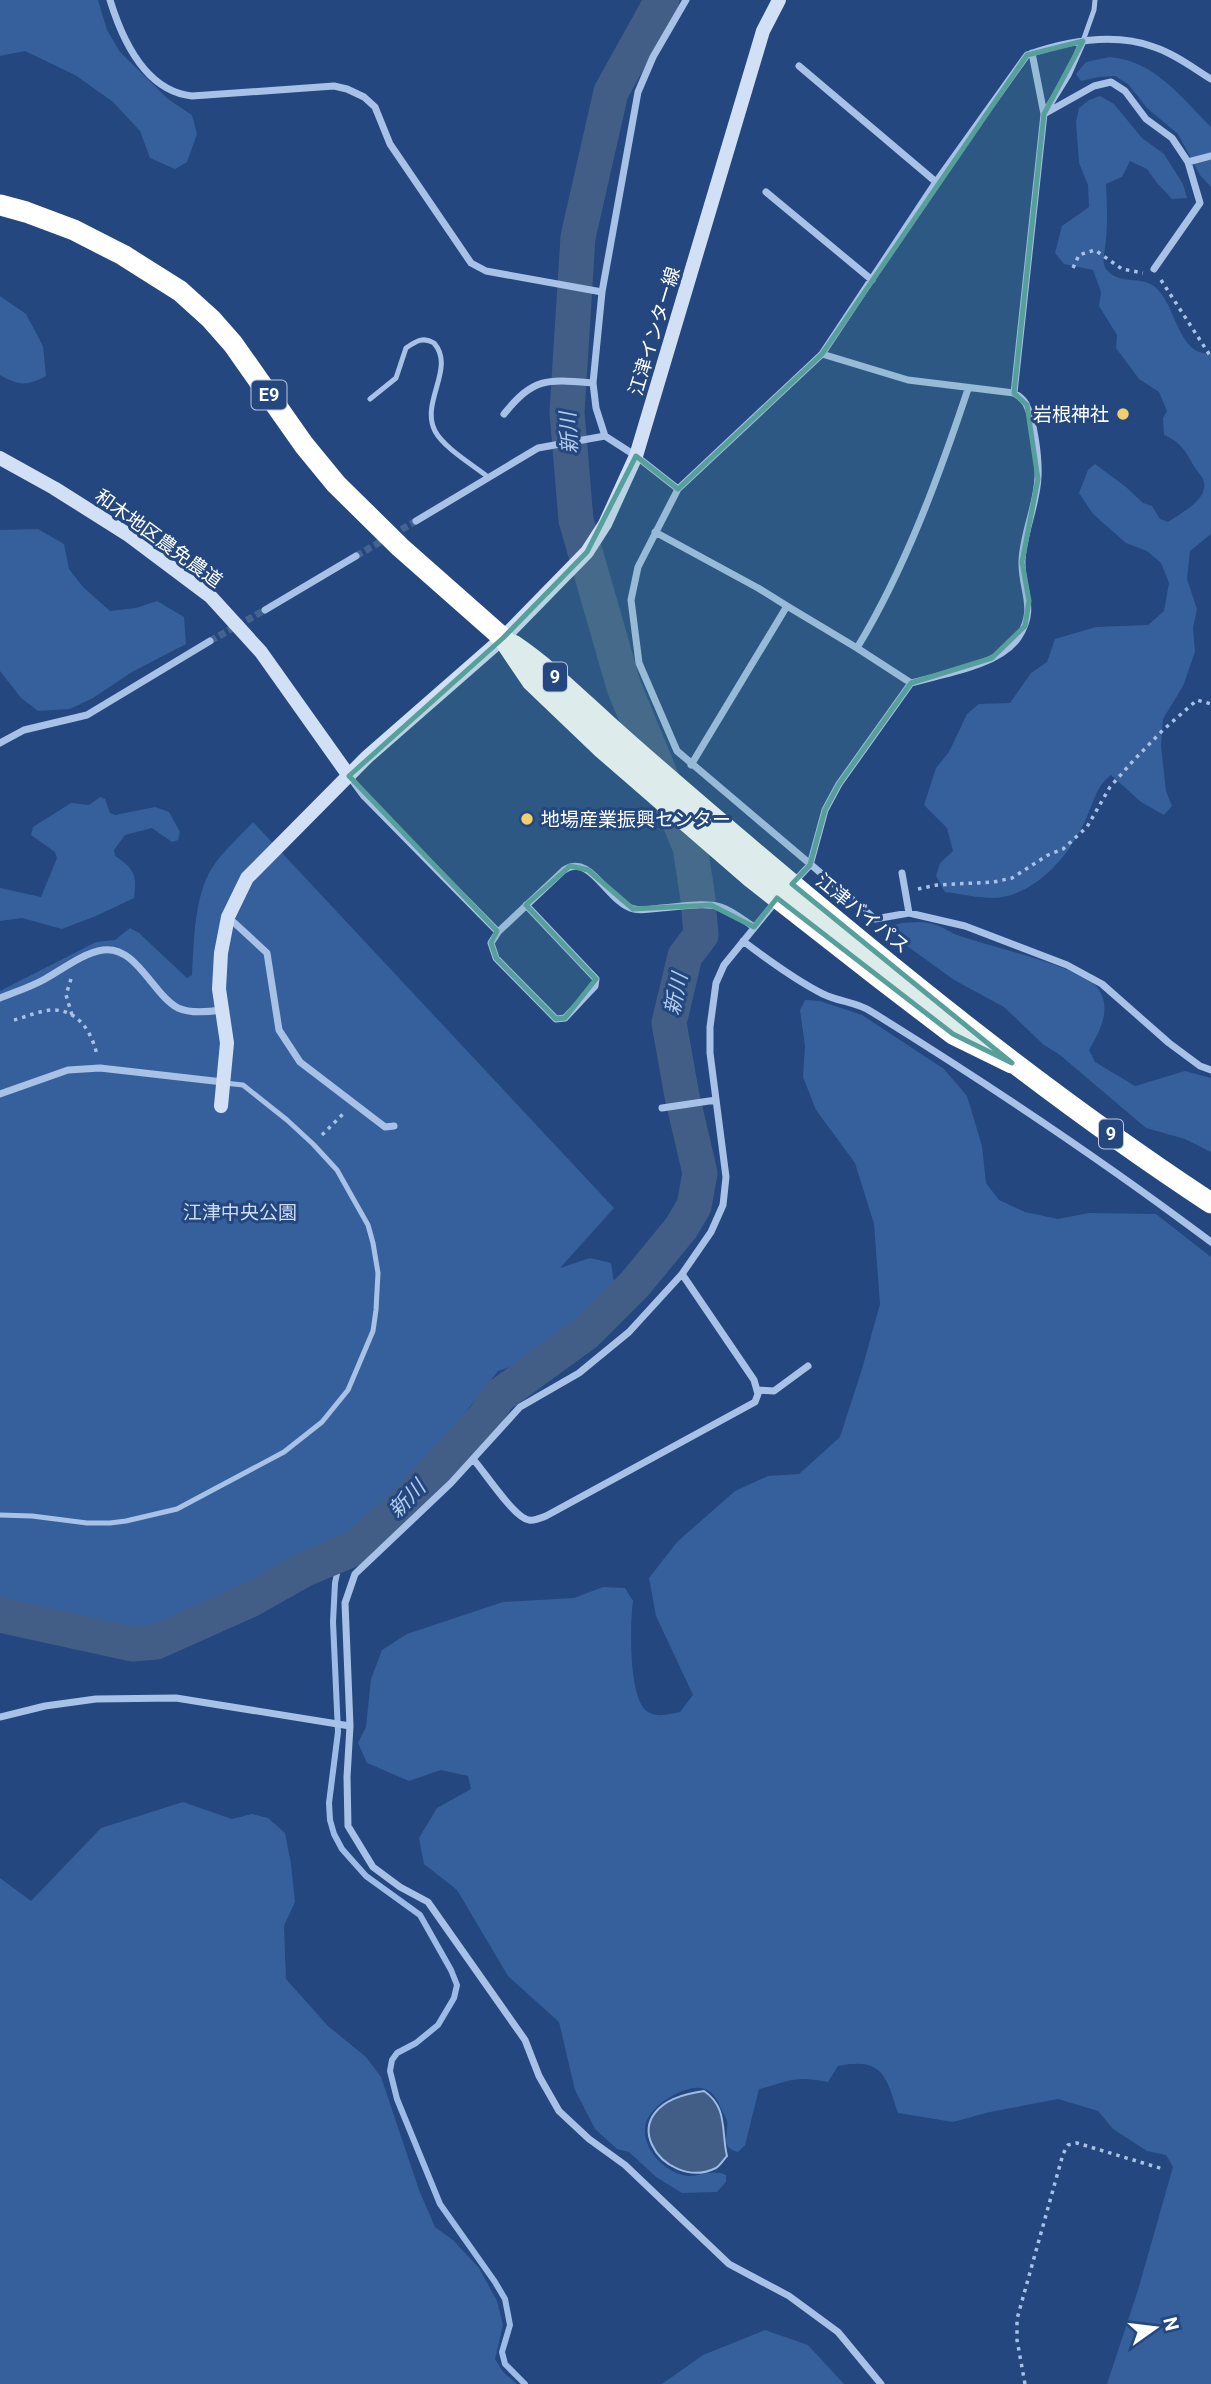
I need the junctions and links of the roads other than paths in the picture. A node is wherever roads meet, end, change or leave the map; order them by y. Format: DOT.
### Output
graph roads {
  1 [pos="110,0"];
  2 [pos="686,0"];
  3 [pos="779,0"];
  4 [pos="1095,0"];
  5 [pos="1083,41"];
  6 [pos="1032,53"];
  7 [pos="799,66"];
  8 [pos="1211,79"];
  9 [pos="1044,114"];
  10 [pos="1211,156"];
  11 [pos="1188,162"];
  12 [pos="936,183"];
  13 [pos="766,192"];
  14 [pos="0,205"];
  15 [pos="1154,269"];
  16 [pos="872,280"];
  17 [pos="599,292"];
  18 [pos="822,354"];
  19 [pos="590,383"];
  20 [pos="968,389"];
  21 [pos="1014,393"];
  22 [pos="370,400"];
  23 [pos="504,414"];
  24 [pos="605,436"];
  25 [pos="636,456"];
  26 [pos="0,458"];
  27 [pos="488,477"];
  28 [pos="678,489"];
  29 [pos="416,522"];
  30 [pos="655,532"];
  31 [pos="356,556"];
  32 [pos="787,606"];
  33 [pos="265,610"];
  34 [pos="503,638"];
  35 [pos="210,642"];
  36 [pos="857,648"];
  37 [pos="911,683"];
  38 [pos="0,743"];
  39 [pos="691,765"];
  40 [pos="349,776"];
  41 [pos="810,865"];
  42 [pos="902,873"];
  43 [pos="526,905"];
  44 [pos="909,914"];
  45 [pos="228,917"];
  46 [pos="754,927"];
  47 [pos="498,932"];
  48 [pos="743,941"];
  49 [pos="886,972"];
  50 [pos="0,999"];
  51 [pos="221,1010"];
  52 [pos="1211,1070"];
  53 [pos="223,1083"];
  54 [pos="0,1094"];
  55 [pos="716,1100"];
  56 [pos="221,1106"];
  57 [pos="662,1108"];
  58 [pos="394,1126"];
  59 [pos="1211,1203"];
  60 [pos="1211,1242"];
  61 [pos="682,1274"];
  62 [pos="808,1366"];
  63 [pos="758,1390"];
  64 [pos="473,1458"];
  65 [pos="0,1515"];
  66 [pos="0,1717"];
  67 [pos="350,1726"];
  68 [pos="881,2384"];
  1 -- 17 [label="street"];
  2 -- 17 [label="street"];
  3 -- 25 [label="street, 江津インター線"];
  4 -- 5 [label="lane"];
  5 -- 6 [label="street"];
  5 -- 8 [label="street"];
  5 -- 9 [label="street"];
  6 -- 9 [label="street"];
  6 -- 12 [label="street"];
  7 -- 12 [label="street"];
  9 -- 11 [label="street"];
  9 -- 21 [label="street"];
  10 -- 11 [label="street"];
  11 -- 15 [label="street"];
  12 -- 16 [label="street"];
  13 -- 16 [label="street"];
  14 -- 34 [label="highway, E9"];
  16 -- 18 [label="street"];
  17 -- 19 [label="street"];
  18 -- 20 [label="street"];
  18 -- 28 [label="street"];
  19 -- 23 [label="street"];
  19 -- 24 [label="street"];
  20 -- 21 [label="street"];
  20 -- 36 [label="street"];
  21 -- 37 [label="street"];
  22 -- 27 [label="lane"];
  24 -- 25 [label="street"];
  24 -- 27 [label="street"];
  25 -- 28 [label="street"];
  25 -- 34 [label="street, 江津インター線"];
  26 -- 40 [label="street, 和木地区農免農道"];
  27 -- 29 [label="street"];
  28 -- 30 [label="street"];
  30 -- 32 [label="street"];
  30 -- 39 [label="street"];
  31 -- 33 [label="street"];
  32 -- 36 [label="street"];
  32 -- 39 [label="street"];
  34 -- 40 [label="street, 江津インター線"];
  34 -- 49 [label="highway, 江津バイパス / 9"];
  34 -- 49 [label="highway"];
  35 -- 38 [label="street"];
  36 -- 37 [label="street"];
  37 -- 41 [label="street"];
  39 -- 41 [label="street"];
  40 -- 45 [label="street, 江津インター線"];
  40 -- 47 [label="street"];
  41 -- 44 [label="street"];
  41 -- 46 [label="street"];
  42 -- 44 [label="street"];
  43 -- 46 [label="street"];
  43 -- 47 [label="street"];
  43 -- 47 [label="street"];
  44 -- 52 [label="street"];
  45 -- 51 [label="street, 江津インター線"];
  45 -- 58 [label="street"];
  46 -- 48 [label="street"];
  48 -- 55 [label="street"];
  48 -- 60 [label="street"];
  49 -- 59 [label="highway, 江津バイパス / 9"];
  50 -- 51 [label="street"];
  51 -- 53 [label="street, 江津インター線"];
  53 -- 54 [label="street"];
  53 -- 56 [label="street, 江津インター線"];
  53 -- 65 [label="lane"];
  55 -- 57 [label="street"];
  55 -- 61 [label="street"];
  61 -- 63 [label="street"];
  61 -- 64 [label="street"];
  62 -- 63 [label="street"];
  63 -- 64 [label="street"];
  64 -- 67 [label="street"];
  66 -- 67 [label="street"];
  67 -- 68 [label="street"];
}
